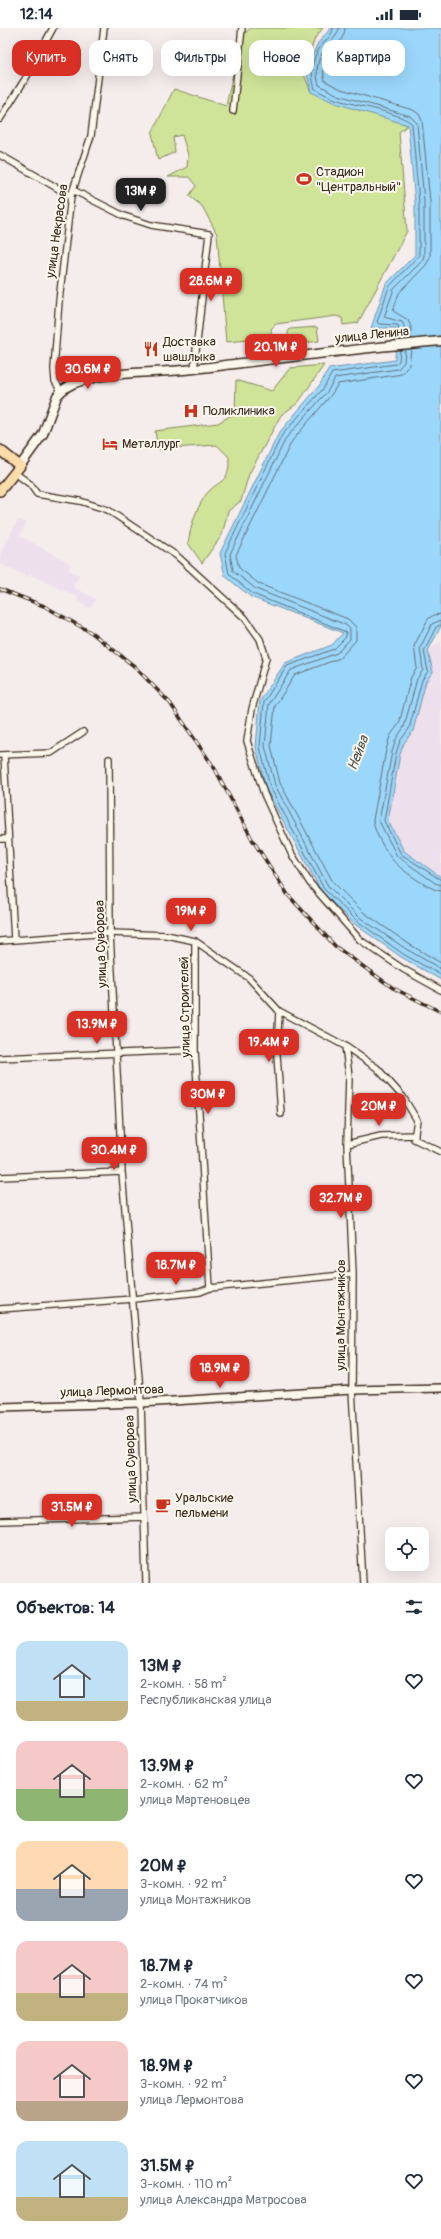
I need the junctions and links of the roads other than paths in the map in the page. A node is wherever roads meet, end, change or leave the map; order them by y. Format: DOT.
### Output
graph roads {
  1 [pos="52,28"];
  2 [pos="104,28"];
  3 [pos="242,28"];
  4 [pos="233,111"];
  5 [pos="0,119"];
  6 [pos="0,155"];
  7 [pos="72,193"];
  8 [pos="441,341"];
  9 [pos="194,369"];
  10 [pos="61,391"];
  11 [pos="0,450"];
  12 [pos="17,470"];
  13 [pos="0,490"];
  14 [pos="83,732"];
  15 [pos="2,755"];
  16 [pos="109,759"];
  17 [pos="0,839"];
  18 [pos="7,839"];
  19 [pos="110,933"];
  20 [pos="14,940"];
  21 [pos="0,941"];
  22 [pos="195,942"];
  23 [pos="441,990"];
  24 [pos="279,1011"];
  25 [pos="345,1046"];
  26 [pos="195,1050"];
  27 [pos="116,1054"];
  28 [pos="0,1058"];
  29 [pos="282,1114"];
  30 [pos="415,1135"];
  31 [pos="347,1144"];
  32 [pos="441,1152"];
  33 [pos="122,1172"];
  34 [pos="0,1177"];
  35 [pos="353,1274"];
  36 [pos="210,1288"];
  37 [pos="133,1300"];
  38 [pos="0,1309"];
  39 [pos="441,1388"];
  40 [pos="352,1390"];
  41 [pos="141,1403"];
  42 [pos="0,1407"];
  43 [pos="144,1517"];
  44 [pos="0,1522"];
  45 [pos="146,1583"];
  46 [pos="363,1583"];
  1 -- 5 [label="street"];
  2 -- 7 [label="street, улица Некрасова"];
  3 -- 4 [label="street"];
  6 -- 7 [label="street"];
  7 -- 9 [label="street"];
  7 -- 10 [label="street, улица Некрасова"];
  8 -- 9 [label="main road, улица Ленина"];
  9 -- 10 [label="main road, улица Ленина"];
  10 -- 12 [label="main road"];
  11 -- 12 [label="main road"];
  12 -- 13 [label="main road"];
  12 -- 23 [label="street"];
  14 -- 15 [label="street"];
  15 -- 18 [label="street"];
  16 -- 19 [label="street, улица Суворова"];
  17 -- 18 [label="street"];
  18 -- 20 [label="street"];
  19 -- 20 [label="street"];
  19 -- 22 [label="street"];
  19 -- 27 [label="street, улица Суворова"];
  20 -- 21 [label="street"];
  22 -- 24 [label="street"];
  22 -- 26 [label="street, улица Строителей"];
  24 -- 25 [label="street"];
  24 -- 29 [label="street"];
  25 -- 30 [label="street"];
  25 -- 31 [label="street, улица Монтажников"];
  26 -- 27 [label="street"];
  26 -- 36 [label="street, улица Строителей"];
  27 -- 28 [label="street"];
  27 -- 33 [label="street, улица Суворова"];
  30 -- 31 [label="street"];
  30 -- 32 [label="street"];
  31 -- 35 [label="street, улица Монтажников"];
  33 -- 34 [label="street"];
  33 -- 37 [label="street, улица Суворова"];
  35 -- 36 [label="street"];
  35 -- 40 [label="street, улица Монтажников"];
  36 -- 37 [label="street"];
  37 -- 38 [label="street"];
  37 -- 41 [label="street, улица Суворова"];
  39 -- 40 [label="street, улица Лермонтова"];
  40 -- 41 [label="street, улица Лермонтова"];
  40 -- 46 [label="street, улица Монтажников"];
  41 -- 42 [label="street, улица Лермонтова"];
  41 -- 43 [label="street, улица Суворова"];
  43 -- 44 [label="street"];
  43 -- 45 [label="street, улица Суворова"];
}
